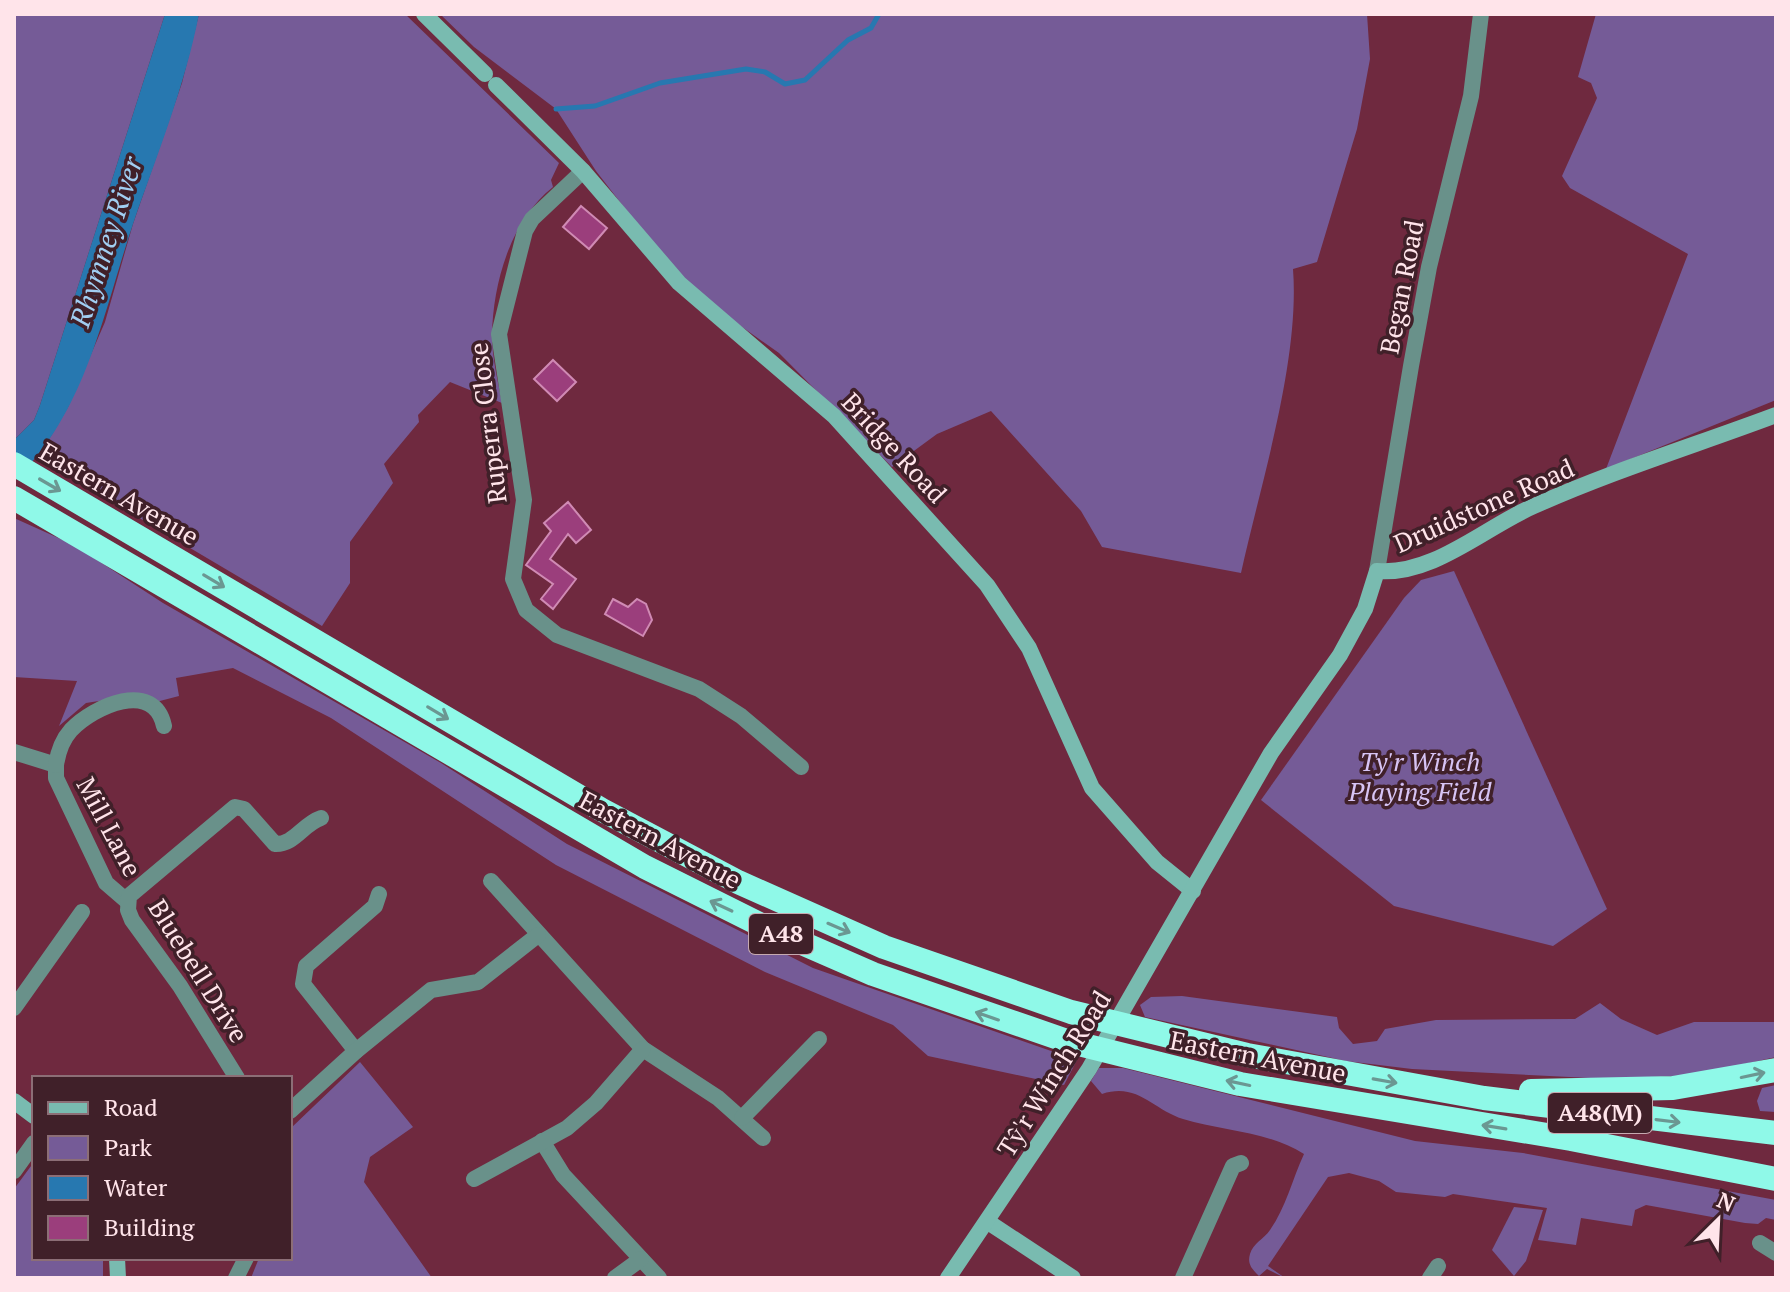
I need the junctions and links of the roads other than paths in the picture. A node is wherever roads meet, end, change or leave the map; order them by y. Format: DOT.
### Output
graph roads {
  1 [pos="424,14"];
  2 [pos="1481,14"];
  3 [pos="583,171"];
  4 [pos="1776,415"];
  5 [pos="14,464"];
  6 [pos="14,498"];
  7 [pos="1377,571"];
  8 [pos="164,726"];
  9 [pos="14,752"];
  10 [pos="56,765"];
  11 [pos="801,767"];
  12 [pos="321,818"];
  13 [pos="491,881"];
  14 [pos="1193,891"];
  15 [pos="379,894"];
  16 [pos="128,902"];
  17 [pos="82,912"];
  18 [pos="538,935"];
  19 [pos="14,1008"];
  20 [pos="819,1039"];
  21 [pos="643,1049"];
  22 [pos="356,1051"];
  23 [pos="1776,1070"];
  24 [pos="236,1076"];
  25 [pos="1424,1088"];
  26 [pos="14,1101"];
  27 [pos="292,1109"];
  28 [pos="32,1114"];
  29 [pos="742,1118"];
  30 [pos="1776,1133"];
  31 [pos="763,1138"];
  32 [pos="1571,1139"];
  33 [pos="542,1141"];
  34 [pos="32,1146"];
  35 [pos="1776,1161"];
  36 [pos="1241,1163"];
  37 [pos="14,1171"];
  38 [pos="474,1179"];
  39 [pos="1776,1179"];
  40 [pos="988,1222"];
  41 [pos="1760,1243"];
  42 [pos="1776,1253"];
  43 [pos="641,1259"];
  44 [pos="245,1260"];
  45 [pos="236,1278"];
  46 [pos="615,1278"];
  47 [pos="659,1278"];
  48 [pos="948,1278"];
  49 [pos="1073,1278"];
  50 [pos="1183,1278"];
  1 -- 3 [label="main road, Bridge Road"];
  2 -- 7 [label="street, Began Road"];
  3 -- 11 [label="street, Ruperra Close"];
  3 -- 14 [label="main road, Bridge Road"];
  4 -- 7 [label="main road, Druidstone Road"];
  5 -- 25 [label="highway, Eastern Avenue / A48, one-way"];
  32 -- 6 [label="highway, Eastern Avenue / A48, one-way"];
  7 -- 14 [label="main road, Druidstone Road"];
  8 -- 10 [label="street"];
  9 -- 10 [label="street, Mill Lane"];
  10 -- 16 [label="street, Mill Lane"];
  12 -- 16 [label="street, Bluebell Drive"];
  13 -- 18 [label="street"];
  14 -- 40 [label="main road, Tŷ'r Winch Road"];
  15 -- 22 [label="street"];
  16 -- 24 [label="street, Bluebell Drive"];
  17 -- 19 [label="street"];
  18 -- 21 [label="street"];
  18 -- 22 [label="street"];
  20 -- 29 [label="street"];
  21 -- 29 [label="street"];
  21 -- 33 [label="street"];
  22 -- 27 [label="street"];
  25 -- 23 [label="highway, A48, one-way"];
  25 -- 30 [label="highway, A48(M), one-way"];
  26 -- 28 [label="main road"];
  29 -- 31 [label="street"];
  32 -- 35 [label="highway, A48(M)"];
  32 -- 39 [label="highway, A48"];
  33 -- 38 [label="street"];
  33 -- 43 [label="street"];
  34 -- 37 [label="street"];
  36 -- 50 [label="street"];
  40 -- 48 [label="main road, Tŷ'r Winch Road"];
  40 -- 49 [label="main road"];
  41 -- 42 [label="street"];
  43 -- 46 [label="street"];
  43 -- 47 [label="street"];
  44 -- 45 [label="street"];
}
